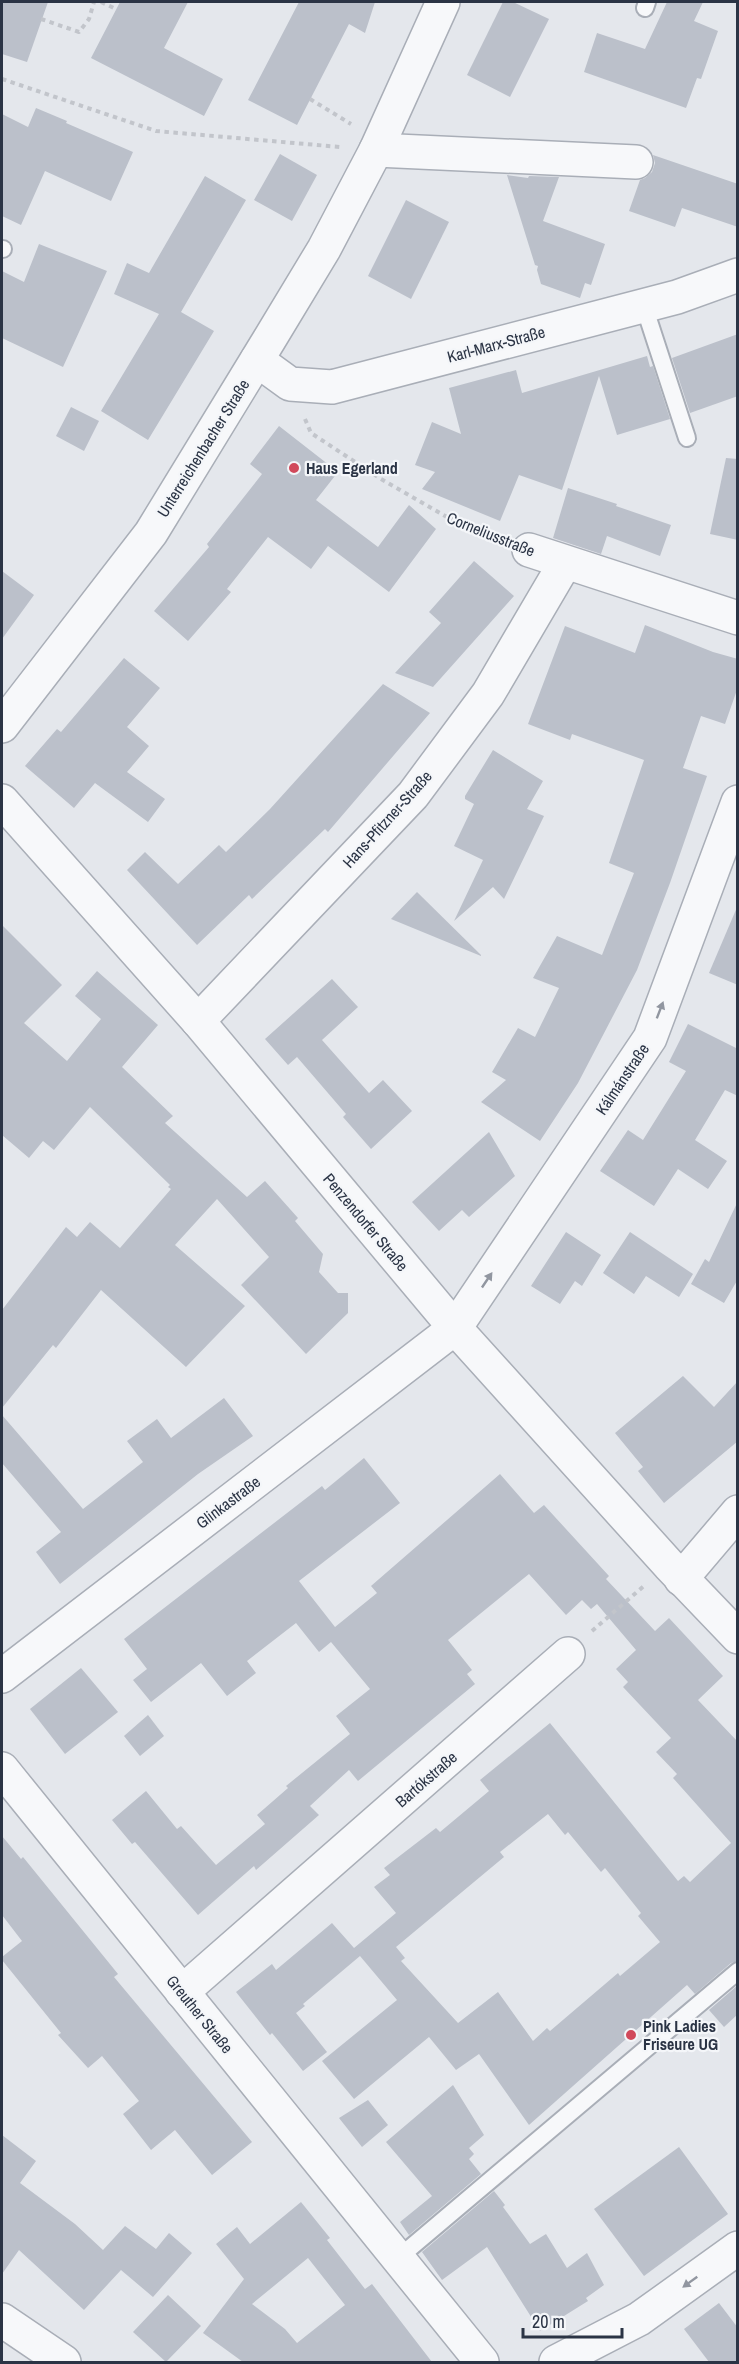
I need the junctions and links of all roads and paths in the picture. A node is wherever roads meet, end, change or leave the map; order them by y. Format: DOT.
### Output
graph roads {
  1 [pos="94,2"];
  2 [pos="101,2"];
  3 [pos="443,2"];
  4 [pos="116,9"];
  5 [pos="41,19"];
  6 [pos="2,79"];
  7 [pos="310,99"];
  8 [pos="367,139"];
  9 [pos="636,162"];
  10 [pos="738,276"];
  11 [pos="644,306"];
  12 [pos="257,360"];
  13 [pos="290,384"];
  14 [pos="687,438"];
  15 [pos="529,550"];
  16 [pos="565,563"];
  17 [pos="738,618"];
  18 [pos="2,726"];
  19 [pos="2,801"];
  20 [pos="738,802"];
  21 [pos="198,1021"];
  22 [pos="455,1329"];
  23 [pos="738,1512"];
  24 [pos="675,1572"];
  25 [pos="738,1637"];
  26 [pos="568,1654"];
  27 [pos="2,1676"];
  28 [pos="2,1769"];
  29 [pos="738,1971"];
  30 [pos="182,1992"];
  31 [pos="738,2247"];
  32 [pos="397,2259"];
  33 [pos="2,2320"];
  34 [pos="64,2362"];
  35 [pos="482,2362"];
  36 [pos="556,2362"];
  1 -- 5 [label="path"];
  2 -- 4 [label="path"];
  3 -- 8 [label="street, Unterreichenbacher Straße"];
  6 -- 8 [label="path"];
  7 -- 8 [label="path"];
  8 -- 9 [label="street"];
  8 -- 12 [label="street, Unterreichenbacher Straße"];
  10 -- 11 [label="street, Karl-Marx-Straße"];
  11 -- 13 [label="street, Karl-Marx-Straße"];
  11 -- 14 [label="lane"];
  12 -- 13 [label="street"];
  12 -- 18 [label="street, Unterreichenbacher Straße"];
  13 -- 15 [label="path, Corneliusstraße"];
  15 -- 16 [label="street, Corneliusstraße"];
  16 -- 17 [label="street, Corneliusstraße"];
  16 -- 21 [label="street, Hans-Pfitzner-Straße"];
  19 -- 21 [label="street, Penzendorfer Straße"];
  22 -- 20 [label="street, Kálmánstraße, one-way"];
  21 -- 22 [label="street, Penzendorfer Straße"];
  22 -- 24 [label="street, Penzendorfer Straße"];
  22 -- 27 [label="street, Glinkastraße"];
  23 -- 24 [label="street"];
  24 -- 25 [label="street, Penzendorfer Straße"];
  24 -- 26 [label="path"];
  26 -- 30 [label="street, Bartókstraße"];
  28 -- 30 [label="street, Greuther Straße"];
  29 -- 32 [label="lane"];
  30 -- 32 [label="street, Greuther Straße"];
  31 -- 36 [label="street, one-way"];
  32 -- 35 [label="street, Greuther Straße"];
  33 -- 34 [label="street"];
}
